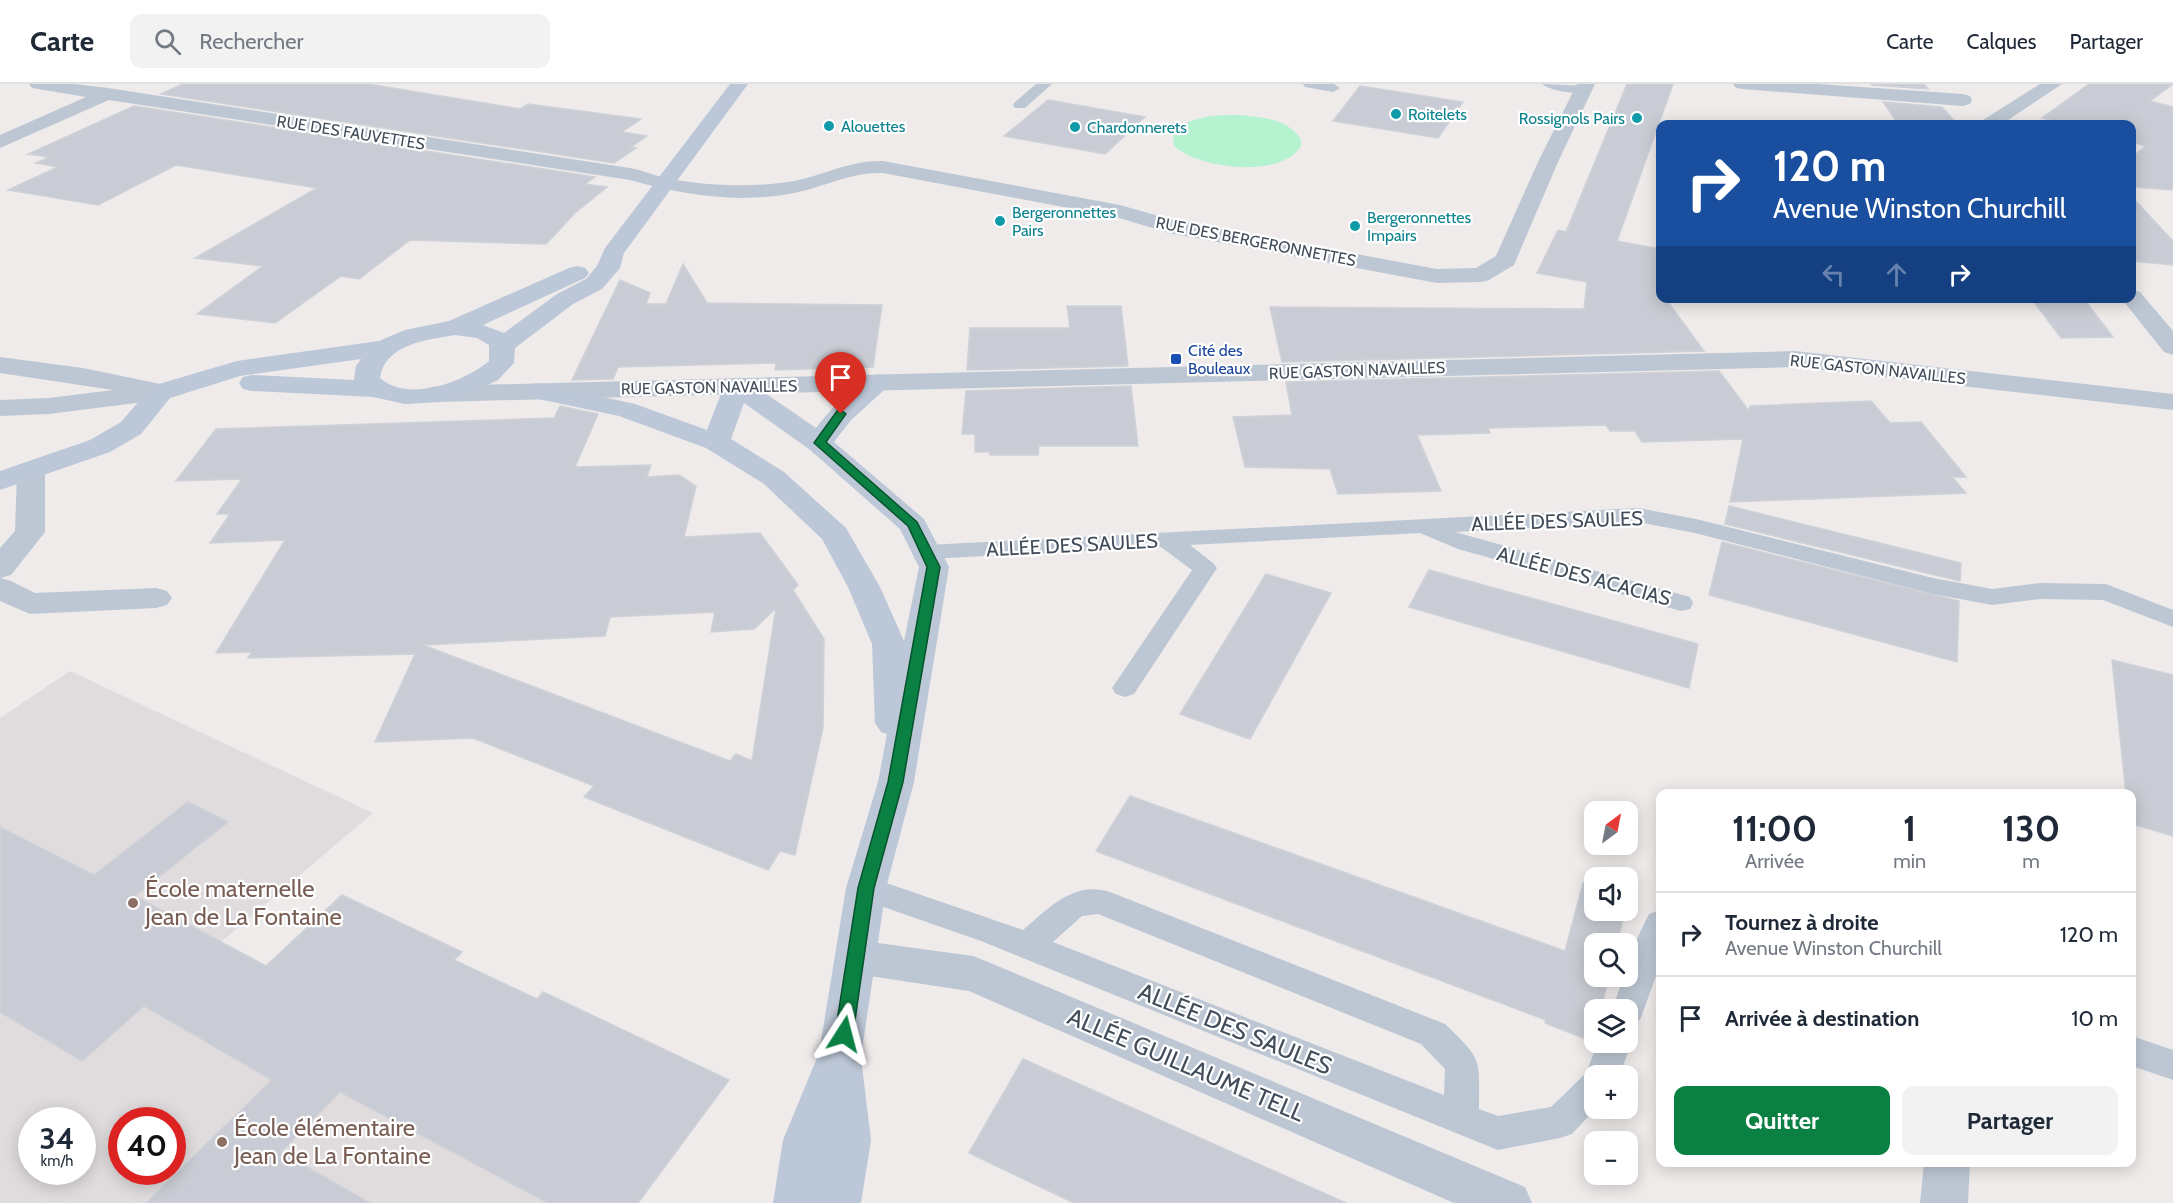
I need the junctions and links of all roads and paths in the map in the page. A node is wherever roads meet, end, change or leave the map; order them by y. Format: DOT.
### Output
graph roads {
  1 [pos="38,84"];
  2 [pos="132,84"];
  3 [pos="739,84"];
  4 [pos="1045,84"];
  5 [pos="1310,84"];
  6 [pos="1549,84"];
  7 [pos="1742,84"];
  8 [pos="1951,84"];
  9 [pos="2053,84"];
  10 [pos="1585,86"];
  11 [pos="1332,88"];
  12 [pos="107,94"];
  13 [pos="1963,100"];
  14 [pos="1020,105"];
  15 [pos="1980,120"];
  16 [pos="1996,120"];
  17 [pos="0,142"];
  18 [pos="856,167"];
  19 [pos="663,184"];
  20 [pos="613,253"];
  21 [pos="2136,302"];
  22 [pos="455,328"];
  23 [pos="389,347"];
  24 [pos="2173,347"];
  25 [pos="501,355"];
  26 [pos="0,365"];
  27 [pos="880,382"];
  28 [pos="737,386"];
  29 [pos="377,389"];
  30 [pos="538,391"];
  31 [pos="161,392"];
  32 [pos="437,394"];
  33 [pos="2173,402"];
  34 [pos="0,408"];
  35 [pos="716,442"];
  36 [pos="819,443"];
  37 [pos="31,470"];
  38 [pos="0,481"];
  39 [pos="1420,526"];
  40 [pos="1167,540"];
  41 [pos="927,552"];
  42 [pos="0,568"];
  43 [pos="0,588"];
  44 [pos="156,598"];
  45 [pos="1681,603"];
  46 [pos="2173,619"];
  47 [pos="1125,688"];
  48 [pos="896,782"];
  49 [pos="866,888"];
  50 [pos="1656,935"];
  51 [pos="1027,946"];
  52 [pos="856,957"];
  53 [pos="1632,999"];
  54 [pos="841,1053"];
  55 [pos="2136,1053"];
  56 [pos="2173,1065"];
  57 [pos="1584,1097"];
  58 [pos="1461,1118"];
  59 [pos="1947,1167"];
  60 [pos="797,1203"];
  61 [pos="837,1203"];
  62 [pos="1508,1203"];
  63 [pos="1944,1203"];
  1 -- 12 [label="street, RUE DES FAUVETTES"];
  2 -- 12 [label="street"];
  3 -- 19 [label="street"];
  4 -- 14 [label="lane"];
  5 -- 11 [label="lane"];
  6 -- 10 [label="lane"];
  7 -- 13 [label="street"];
  8 -- 13 [label="street"];
  9 -- 16 [label="street"];
  10 -- 18 [label="street, RUE DES BERGERONNETTES"];
  12 -- 17 [label="street"];
  12 -- 19 [label="street, RUE DES FAUVETTES"];
  13 -- 15 [label="street"];
  18 -- 19 [label="street, RUE DES FAUVETTES"];
  19 -- 20 [label="street"];
  20 -- 22 [label="street"];
  20 -- 25 [label="street"];
  21 -- 24 [label="street"];
  22 -- 23 [label="street"];
  22 -- 25 [label="street"];
  23 -- 29 [label="street"];
  23 -- 31 [label="street"];
  25 -- 30 [label="street"];
  25 -- 32 [label="street"];
  26 -- 31 [label="street"];
  27 -- 28 [label="street, RUE GASTON NAVAILLES"];
  27 -- 33 [label="street, RUE GASTON NAVAILLES"];
  27 -- 36 [label="street"];
  28 -- 30 [label="street, RUE GASTON NAVAILLES"];
  28 -- 35 [label="street"];
  28 -- 36 [label="street"];
  29 -- 31 [label="street"];
  29 -- 32 [label="street"];
  30 -- 32 [label="street, RUE GASTON NAVAILLES"];
  30 -- 35 [label="street"];
  31 -- 34 [label="street"];
  31 -- 37 [label="street"];
  35 -- 48 [label="street"];
  36 -- 41 [label="street"];
  37 -- 38 [label="street"];
  37 -- 42 [label="street"];
  39 -- 40 [label="lane, ALLÉE DES SAULES"];
  39 -- 45 [label="lane, ALLÉE DES ACACIAS"];
  39 -- 46 [label="lane, ALLÉE DES SAULES"];
  40 -- 41 [label="lane, ALLÉE DES SAULES"];
  40 -- 47 [label="lane"];
  41 -- 48 [label="street"];
  43 -- 44 [label="street"];
  48 -- 49 [label="street"];
  49 -- 51 [label="lane, ALLÉE DES SAULES"];
  49 -- 52 [label="street"];
  50 -- 53 [label="lane"];
  51 -- 58 [label="lane, ALLÉE DES SAULES"];
  51 -- 58 [label="lane"];
  52 -- 54 [label="street"];
  52 -- 62 [label="street, ALLÉE GUILLAUME TELL"];
  54 -- 60 [label="street"];
  54 -- 61 [label="street"];
  55 -- 56 [label="lane"];
  57 -- 58 [label="lane, ALLÉE DES SAULES"];
  59 -- 63 [label="street"];
}
